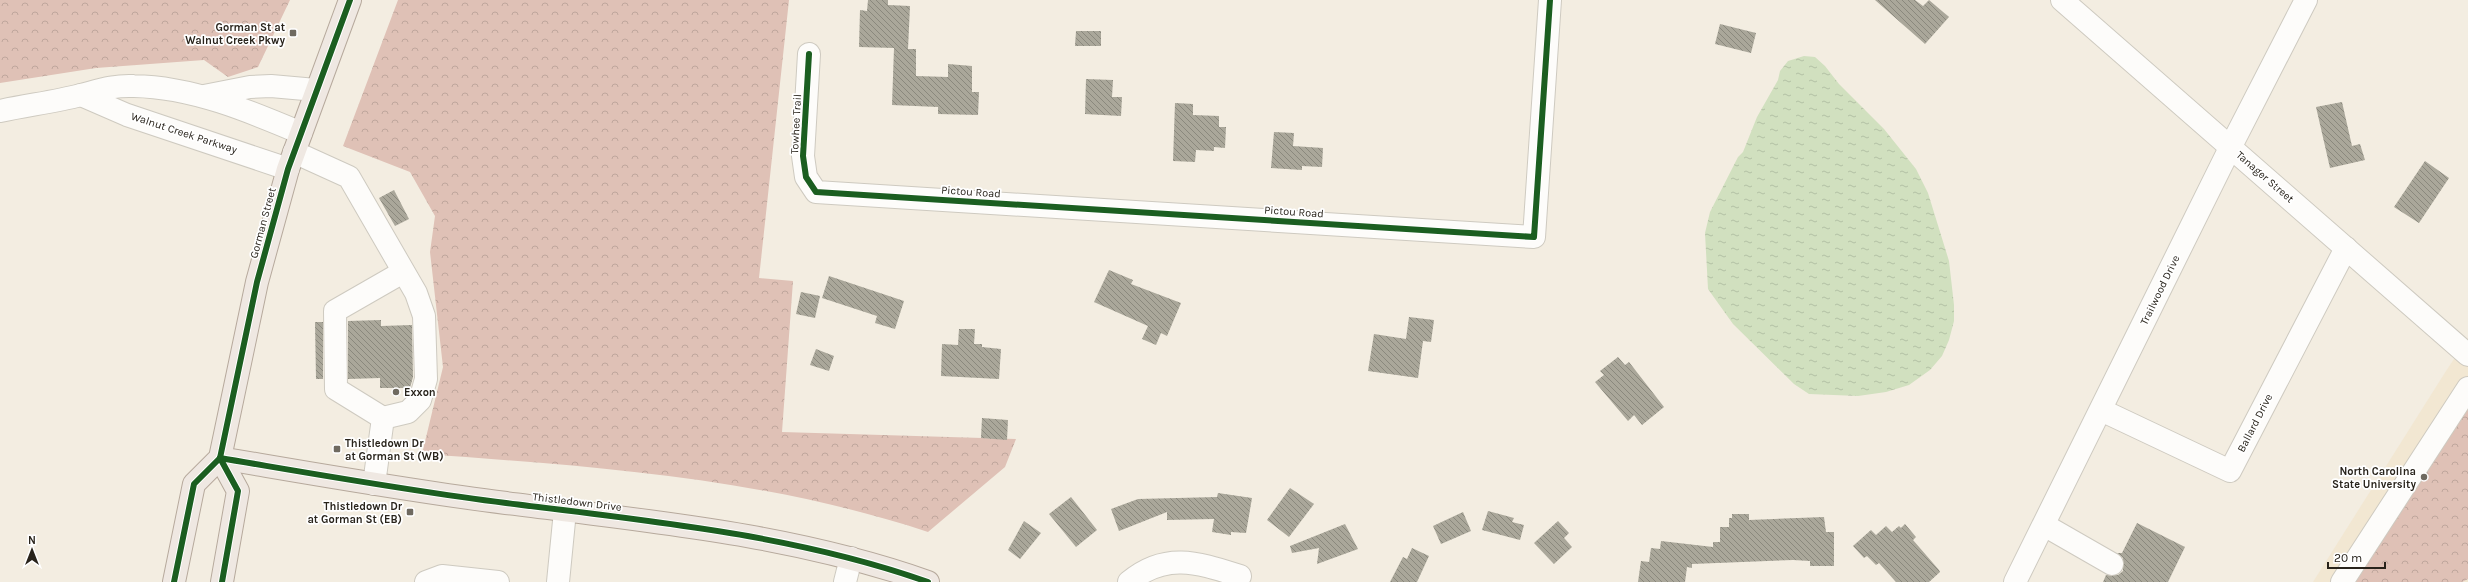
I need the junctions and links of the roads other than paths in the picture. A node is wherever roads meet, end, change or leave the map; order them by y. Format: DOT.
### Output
graph roads {
  1 [pos="350,0"];
  2 [pos="1550,0"];
  3 [pos="2062,0"];
  4 [pos="2306,0"];
  5 [pos="809,54"];
  6 [pos="316,90"];
  7 [pos="81,95"];
  8 [pos="202,97"];
  9 [pos="0,111"];
  10 [pos="2231,146"];
  11 [pos="294,151"];
  12 [pos="816,192"];
  13 [pos="2346,248"];
  14 [pos="403,272"];
  15 [pos="2468,355"];
  16 [pos="2468,388"];
  17 [pos="2101,410"];
  18 [pos="383,418"];
  19 [pos="220,458"];
  20 [pos="374,484"];
  21 [pos="565,511"];
  22 [pos="2044,526"];
  23 [pos="851,558"];
  24 [pos="2112,564"];
  25 [pos="1240,576"];
  26 [pos="174,582"];
  27 [pos="222,582"];
  28 [pos="426,582"];
  29 [pos="498,582"];
  30 [pos="558,582"];
  31 [pos="845,582"];
  32 [pos="928,582"];
  33 [pos="1129,582"];
  34 [pos="2016,582"];
  35 [pos="2342,582"];
  1 -- 6 [label="main road, Gorman Street"];
  2 -- 12 [label="street, Pictou Road"];
  3 -- 10 [label="street, Tanager Street"];
  4 -- 10 [label="street, Trailwood Drive"];
  5 -- 12 [label="street, Towhee Trail"];
  6 -- 8 [label="street"];
  6 -- 11 [label="main road, Gorman Street"];
  7 -- 8 [label="street"];
  7 -- 9 [label="street"];
  7 -- 11 [label="street, Walnut Creek Parkway"];
  8 -- 11 [label="street"];
  10 -- 13 [label="street, Tanager Street"];
  10 -- 17 [label="street, Trailwood Drive"];
  11 -- 14 [label="street"];
  11 -- 19 [label="main road, Gorman Street"];
  13 -- 15 [label="street, Tanager Street"];
  13 -- 17 [label="street, Ballard Drive"];
  14 -- 18 [label="street"];
  14 -- 18 [label="street"];
  16 -- 35 [label="street"];
  17 -- 22 [label="street, Trailwood Drive"];
  18 -- 20 [label="street"];
  19 -- 20 [label="main road, Thistledown Drive"];
  19 -- 26 [label="main road"];
  19 -- 27 [label="main road"];
  20 -- 21 [label="main road, Thistledown Drive"];
  21 -- 23 [label="main road, Thistledown Drive"];
  21 -- 30 [label="street"];
  22 -- 24 [label="street"];
  22 -- 34 [label="street, Trailwood Drive"];
  23 -- 31 [label="street"];
  23 -- 32 [label="main road, Thistledown Drive"];
  25 -- 33 [label="street"];
  28 -- 29 [label="street"];
}
